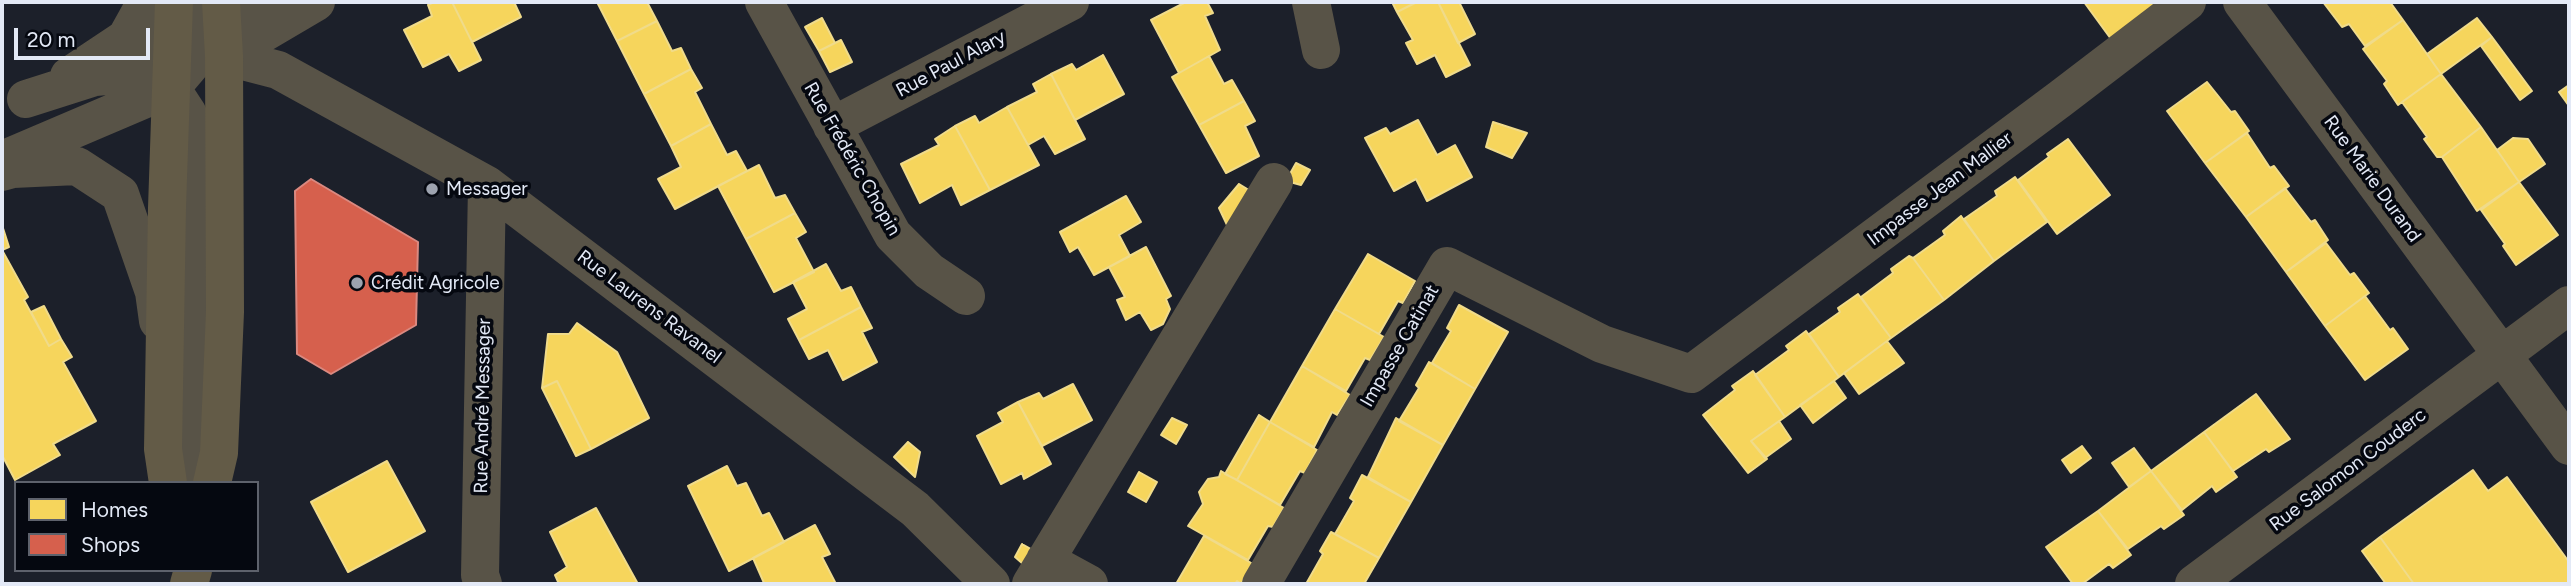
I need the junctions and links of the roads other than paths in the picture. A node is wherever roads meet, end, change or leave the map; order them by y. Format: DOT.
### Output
graph roads {
  1 [pos="316,2"];
  2 [pos="764,2"];
  3 [pos="1070,2"];
  4 [pos="1311,2"];
  5 [pos="2187,2"];
  6 [pos="2242,2"];
  7 [pos="272,12"];
  8 [pos="221,18"];
  9 [pos="165,42"];
  10 [pos="1321,50"];
  11 [pos="278,71"];
  12 [pos="14,105"];
  13 [pos="224,114"];
  14 [pos="832,127"];
  15 [pos="2,141"];
  16 [pos="2,160"];
  17 [pos="2,172"];
  18 [pos="1274,182"];
  19 [pos="487,186"];
  20 [pos="966,296"];
  21 [pos="2569,305"];
  22 [pos="2502,356"];
  23 [pos="165,366"];
  24 [pos="1691,374"];
  25 [pos="2569,446"];
  26 [pos="168,481"];
  27 [pos="188,481"];
  28 [pos="212,481"];
  29 [pos="1038,572"];
  30 [pos="483,584"];
  31 [pos="991,584"];
  32 [pos="1089,584"];
  33 [pos="1261,584"];
  34 [pos="2194,584"];
  1 -- 7 [label="street"];
  2 -- 14 [label="street, Rue Frédéric Chopin"];
  3 -- 14 [label="street, Rue Paul Alary"];
  4 -- 10 [label="street"];
  5 -- 24 [label="street, Impasse Jean Mallier"];
  6 -- 22 [label="street, Rue Marie Durand"];
  7 -- 8 [label="street"];
  7 -- 11 [label="street"];
  8 -- 9 [label="street"];
  8 -- 9 [label="street"];
  8 -- 11 [label="street, Rue Laurens Ravanel"];
  8 -- 13 [label="main road"];
  9 -- 12 [label="street"];
  9 -- 12 [label="street"];
  9 -- 15 [label="street"];
  9 -- 16 [label="street"];
  9 -- 23 [label="main road"];
  9 -- 27 [label="street"];
  11 -- 13 [label="street"];
  11 -- 19 [label="street, Rue Laurens Ravanel"];
  13 -- 28 [label="main road"];
  14 -- 20 [label="street, Rue Frédéric Chopin"];
  17 -- 23 [label="street"];
  18 -- 29 [label="street"];
  19 -- 30 [label="street, Rue André Messager"];
  19 -- 31 [label="street, Rue Laurens Ravanel"];
  21 -- 22 [label="street, Rue Salomon Couderc"];
  22 -- 25 [label="street, Rue Marie Durand"];
  22 -- 34 [label="street, Rue Salomon Couderc"];
  23 -- 26 [label="main road"];
  24 -- 33 [label="street, Impasse Catinat"];
  29 -- 32 [label="street"];
}
